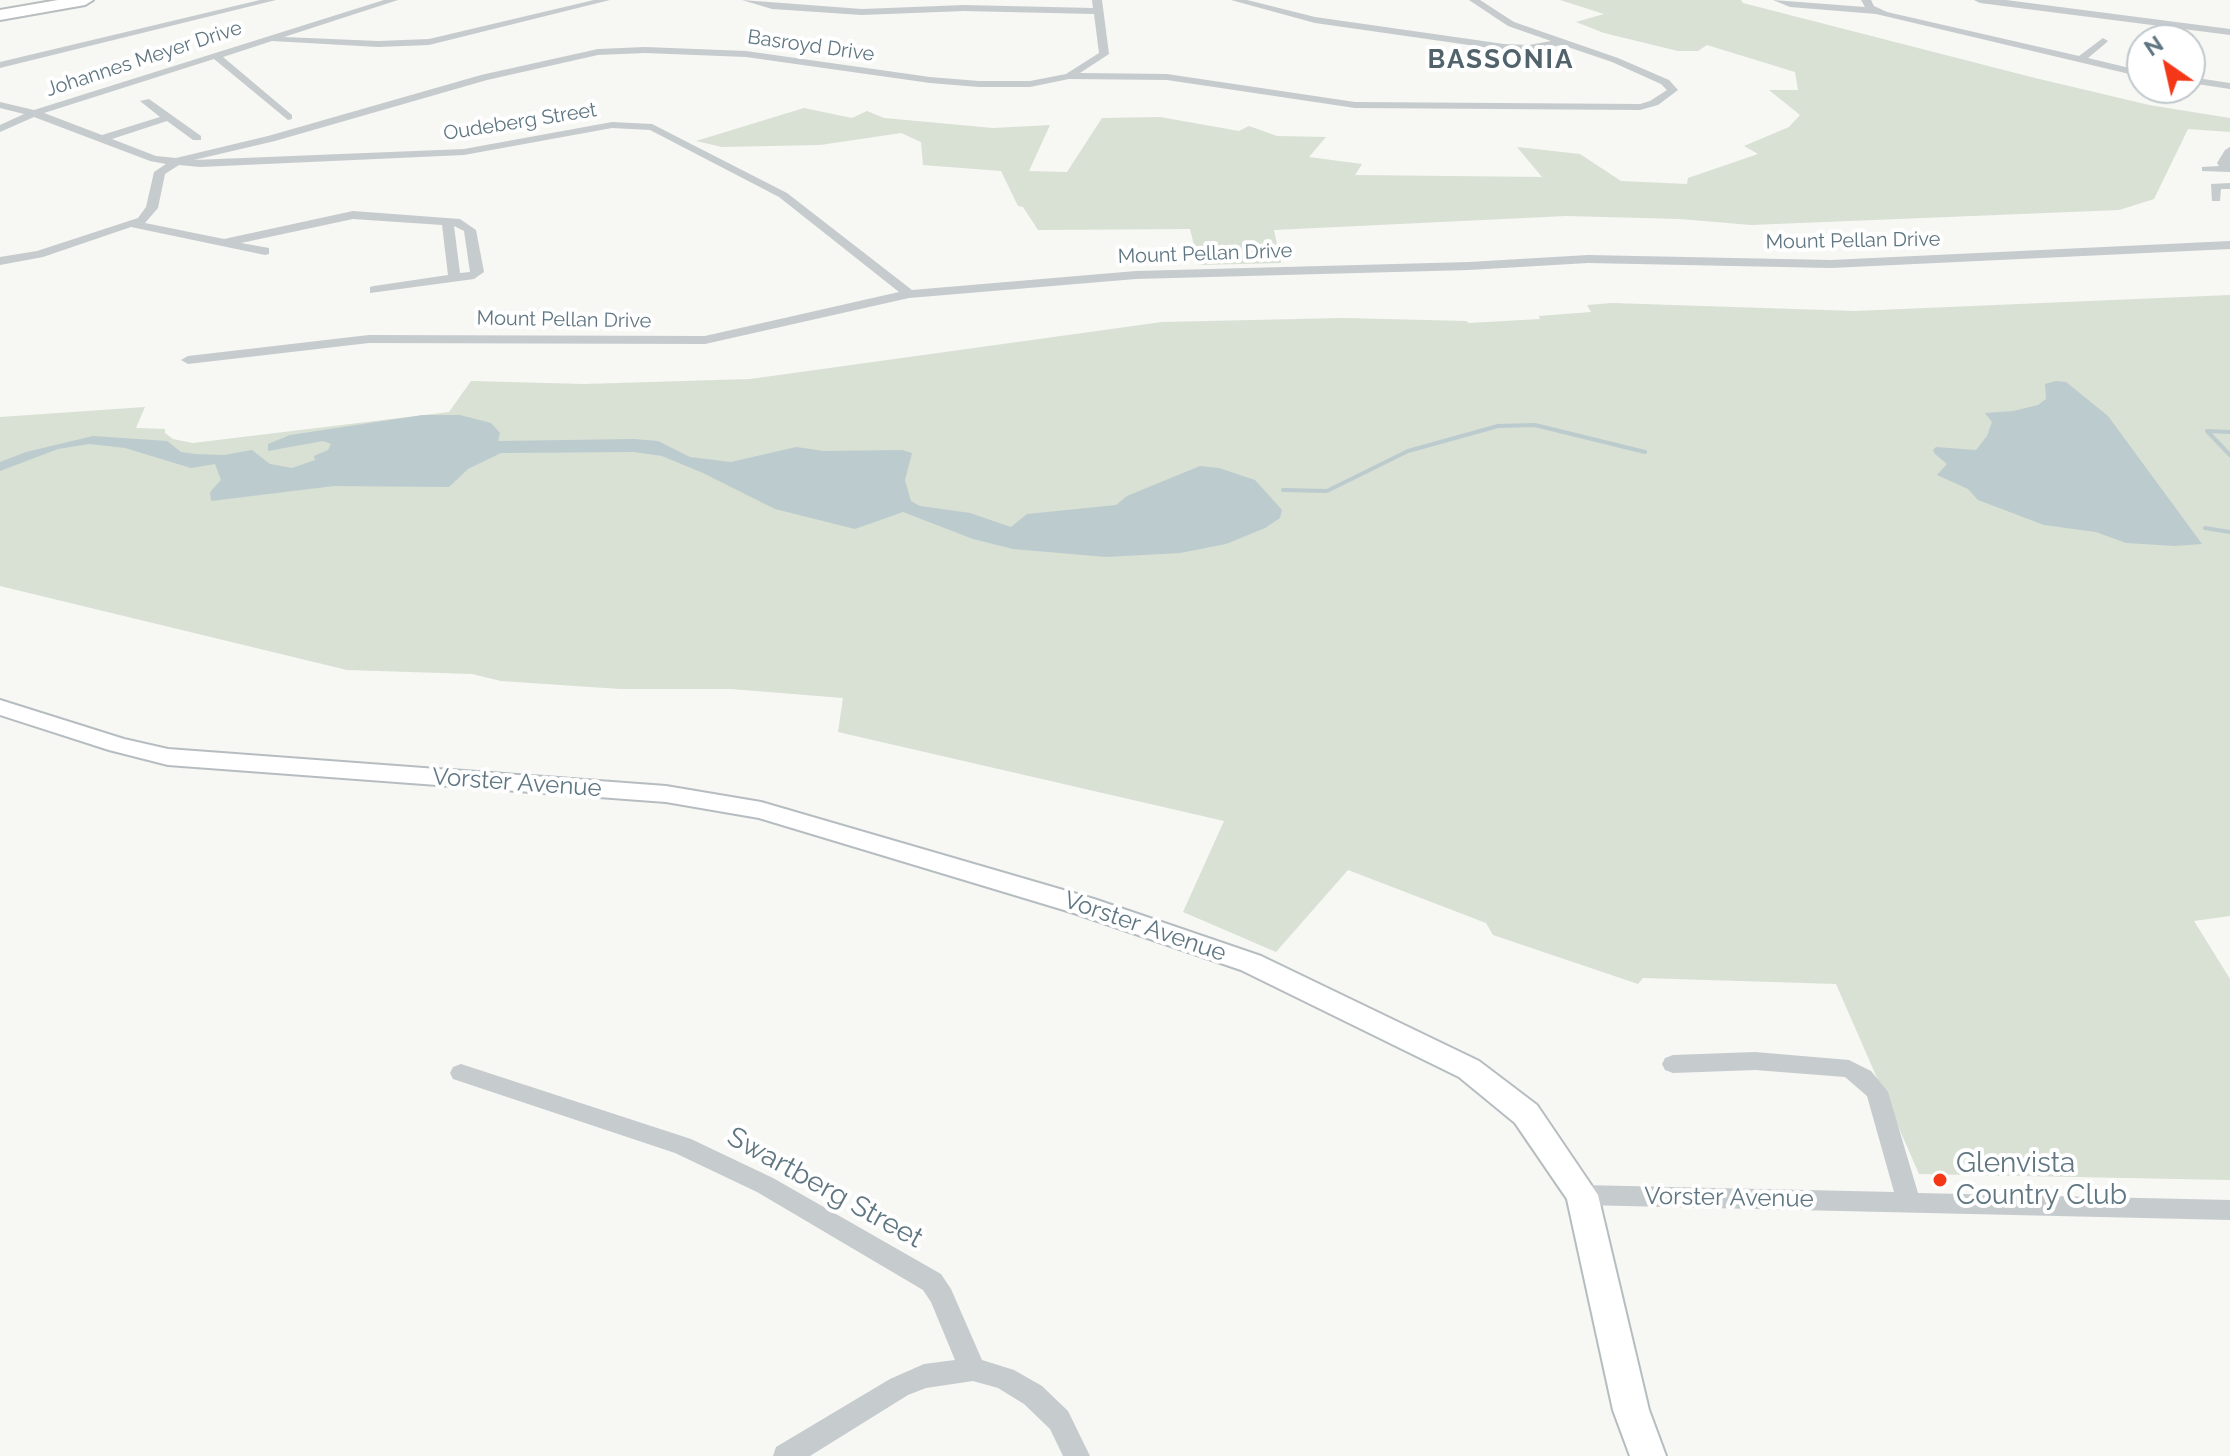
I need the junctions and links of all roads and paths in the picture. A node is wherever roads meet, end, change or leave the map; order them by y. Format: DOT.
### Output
graph roads {
  1 [pos="38,0"];
  2 [pos="85,0"];
  3 [pos="271,0"];
  4 [pos="393,0"];
  5 [pos="605,0"];
  6 [pos="747,0"];
  7 [pos="1236,0"];
  8 [pos="1474,0"];
  9 [pos="1778,0"];
  10 [pos="1866,0"];
  11 [pos="1980,0"];
  12 [pos="2031,0"];
  13 [pos="1098,6"];
  14 [pos="0,7"];
  15 [pos="1876,11"];
  16 [pos="0,15"];
  17 [pos="2230,25"];
  18 [pos="2230,32"];
  19 [pos="261,40"];
  20 [pos="2103,41"];
  21 [pos="1564,42"];
  22 [pos="215,55"];
  23 [pos="2080,60"];
  24 [pos="0,65"];
  25 [pos="2126,70"];
  26 [pos="1069,76"];
  27 [pos="2206,82"];
  28 [pos="2230,86"];
  29 [pos="145,101"];
  30 [pos="0,105"];
  31 [pos="34,113"];
  32 [pos="288,117"];
  33 [pos="167,118"];
  34 [pos="0,129"];
  35 [pos="197,138"];
  36 [pos="102,139"];
  37 [pos="2230,150"];
  38 [pos="172,163"];
  39 [pos="2206,169"];
  40 [pos="2230,186"];
  41 [pos="2216,199"];
  42 [pos="448,222"];
  43 [pos="132,224"];
  44 [pos="223,243"];
  45 [pos="2230,245"];
  46 [pos="265,251"];
  47 [pos="0,261"];
  48 [pos="455,279"];
  49 [pos="374,290"];
  50 [pos="909,294"];
  51 [pos="188,360"];
  52 [pos="0,707"];
  53 [pos="1673,1064"];
  54 [pos="461,1073"];
  55 [pos="1582,1195"];
  56 [pos="1909,1203"];
  57 [pos="2230,1210"];
  58 [pos="973,1369"];
  59 [pos="786,1456"];
  60 [pos="1077,1456"];
  61 [pos="1648,1456"];
  1 -- 14 [label="highway"];
  2 -- 16 [label="highway"];
  3 -- 24 [label="street"];
  4 -- 19 [label="street, Johannes Meyer Drive"];
  5 -- 19 [label="street"];
  6 -- 13 [label="street"];
  7 -- 21 [label="street"];
  8 -- 21 [label="street"];
  9 -- 15 [label="street"];
  10 -- 15 [label="street"];
  11 -- 18 [label="street"];
  12 -- 17 [label="street"];
  13 -- 26 [label="street"];
  15 -- 23 [label="street"];
  19 -- 22 [label="street, Johannes Meyer Drive"];
  20 -- 23 [label="street"];
  21 -- 26 [label="street, Basroyd Drive"];
  22 -- 31 [label="street, Johannes Meyer Drive"];
  22 -- 32 [label="street"];
  23 -- 25 [label="street"];
  26 -- 38 [label="street, Basroyd Drive"];
  27 -- 28 [label="street"];
  29 -- 33 [label="street"];
  30 -- 31 [label="street, Oudeberg Street"];
  31 -- 34 [label="street, Johannes Meyer Drive"];
  31 -- 36 [label="street, Oudeberg Street"];
  33 -- 35 [label="street"];
  33 -- 36 [label="street"];
  36 -- 38 [label="street, Oudeberg Street"];
  37 -- 39 [label="street"];
  38 -- 43 [label="street"];
  38 -- 50 [label="street, Oudeberg Street"];
  40 -- 41 [label="street"];
  42 -- 44 [label="street"];
  42 -- 48 [label="street"];
  42 -- 48 [label="street"];
  43 -- 44 [label="street"];
  43 -- 47 [label="street"];
  44 -- 46 [label="street"];
  45 -- 50 [label="street, Mount Pellan Drive"];
  48 -- 49 [label="street"];
  50 -- 51 [label="street, Mount Pellan Drive"];
  52 -- 55 [label="main road, Vorster Avenue"];
  53 -- 56 [label="street"];
  54 -- 58 [label="street, Swartberg Street"];
  55 -- 56 [label="street, Vorster Avenue"];
  55 -- 61 [label="main road"];
  56 -- 57 [label="street, Vorster Avenue"];
  58 -- 59 [label="street"];
  58 -- 60 [label="street"];
}
